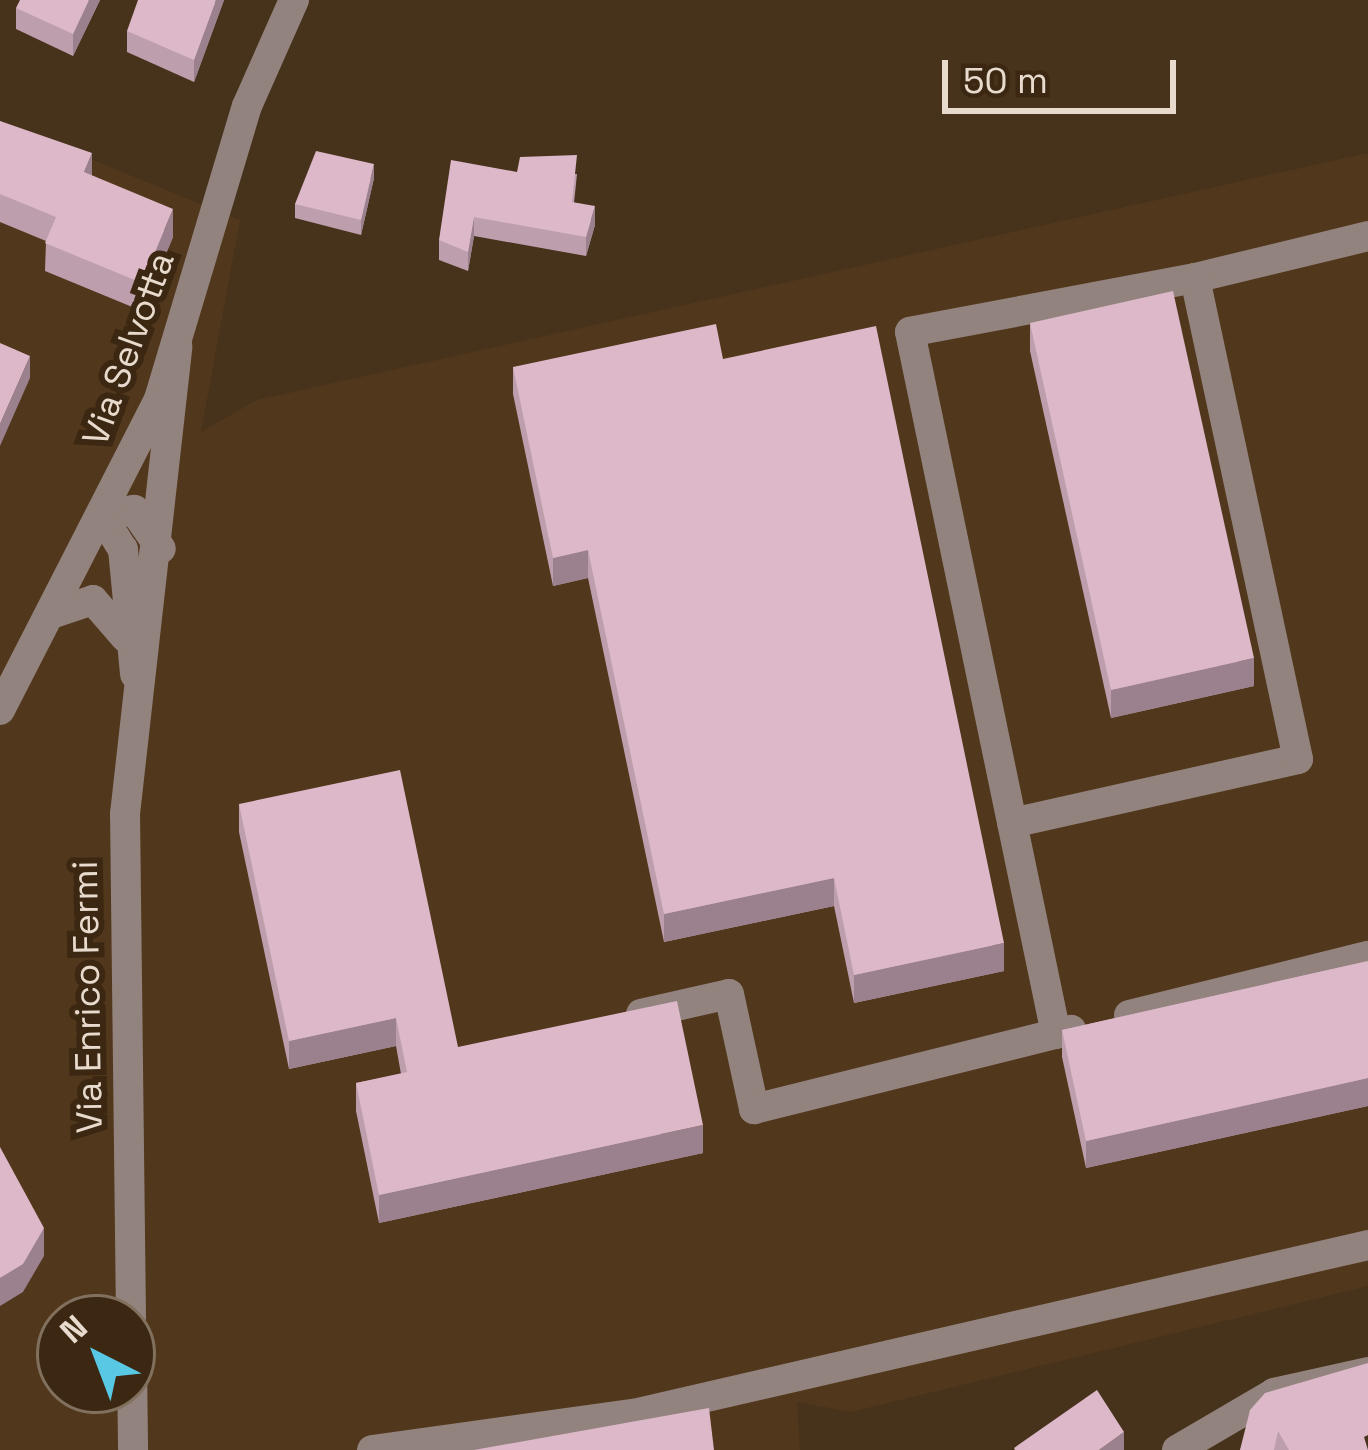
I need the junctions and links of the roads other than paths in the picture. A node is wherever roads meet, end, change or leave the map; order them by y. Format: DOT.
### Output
graph roads {
  1 [pos="294,0"];
  2 [pos="1368,236"];
  3 [pos="1196,278"];
  4 [pos="177,347"];
  5 [pos="102,516"];
  6 [pos="161,549"];
  7 [pos="51,614"];
  8 [pos="124,637"];
  9 [pos="135,674"];
  10 [pos="0,710"];
  11 [pos="1012,823"];
  12 [pos="1368,956"];
  13 [pos="615,1019"];
  14 [pos="1056,1034"];
  15 [pos="1368,1245"];
  16 [pos="131,1294"];
  17 [pos="1368,1372"];
  18 [pos="133,1414"];
  19 [pos="133,1450"];
  20 [pos="372,1450"];
  21 [pos="1177,1450"];
  1 -- 4 [label="street, Via Selvotta"];
  2 -- 3 [label="street"];
  3 -- 11 [label="street"];
  3 -- 11 [label="street"];
  4 -- 5 [label="street, Via Selvotta"];
  4 -- 6 [label="street, Via Enrico Fermi"];
  5 -- 6 [label="street"];
  5 -- 7 [label="street, Via Selvotta"];
  5 -- 8 [label="street, Via Enrico Fermi"];
  6 -- 9 [label="street, Via Enrico Fermi"];
  7 -- 8 [label="street"];
  7 -- 10 [label="street, Via Selvotta"];
  8 -- 9 [label="street, Via Enrico Fermi"];
  9 -- 16 [label="street, Via Enrico Fermi"];
  11 -- 14 [label="street"];
  12 -- 14 [label="street"];
  13 -- 14 [label="street"];
  15 -- 20 [label="street"];
  17 -- 21 [label="street"];
  18 -- 19 [label="street"];
}
